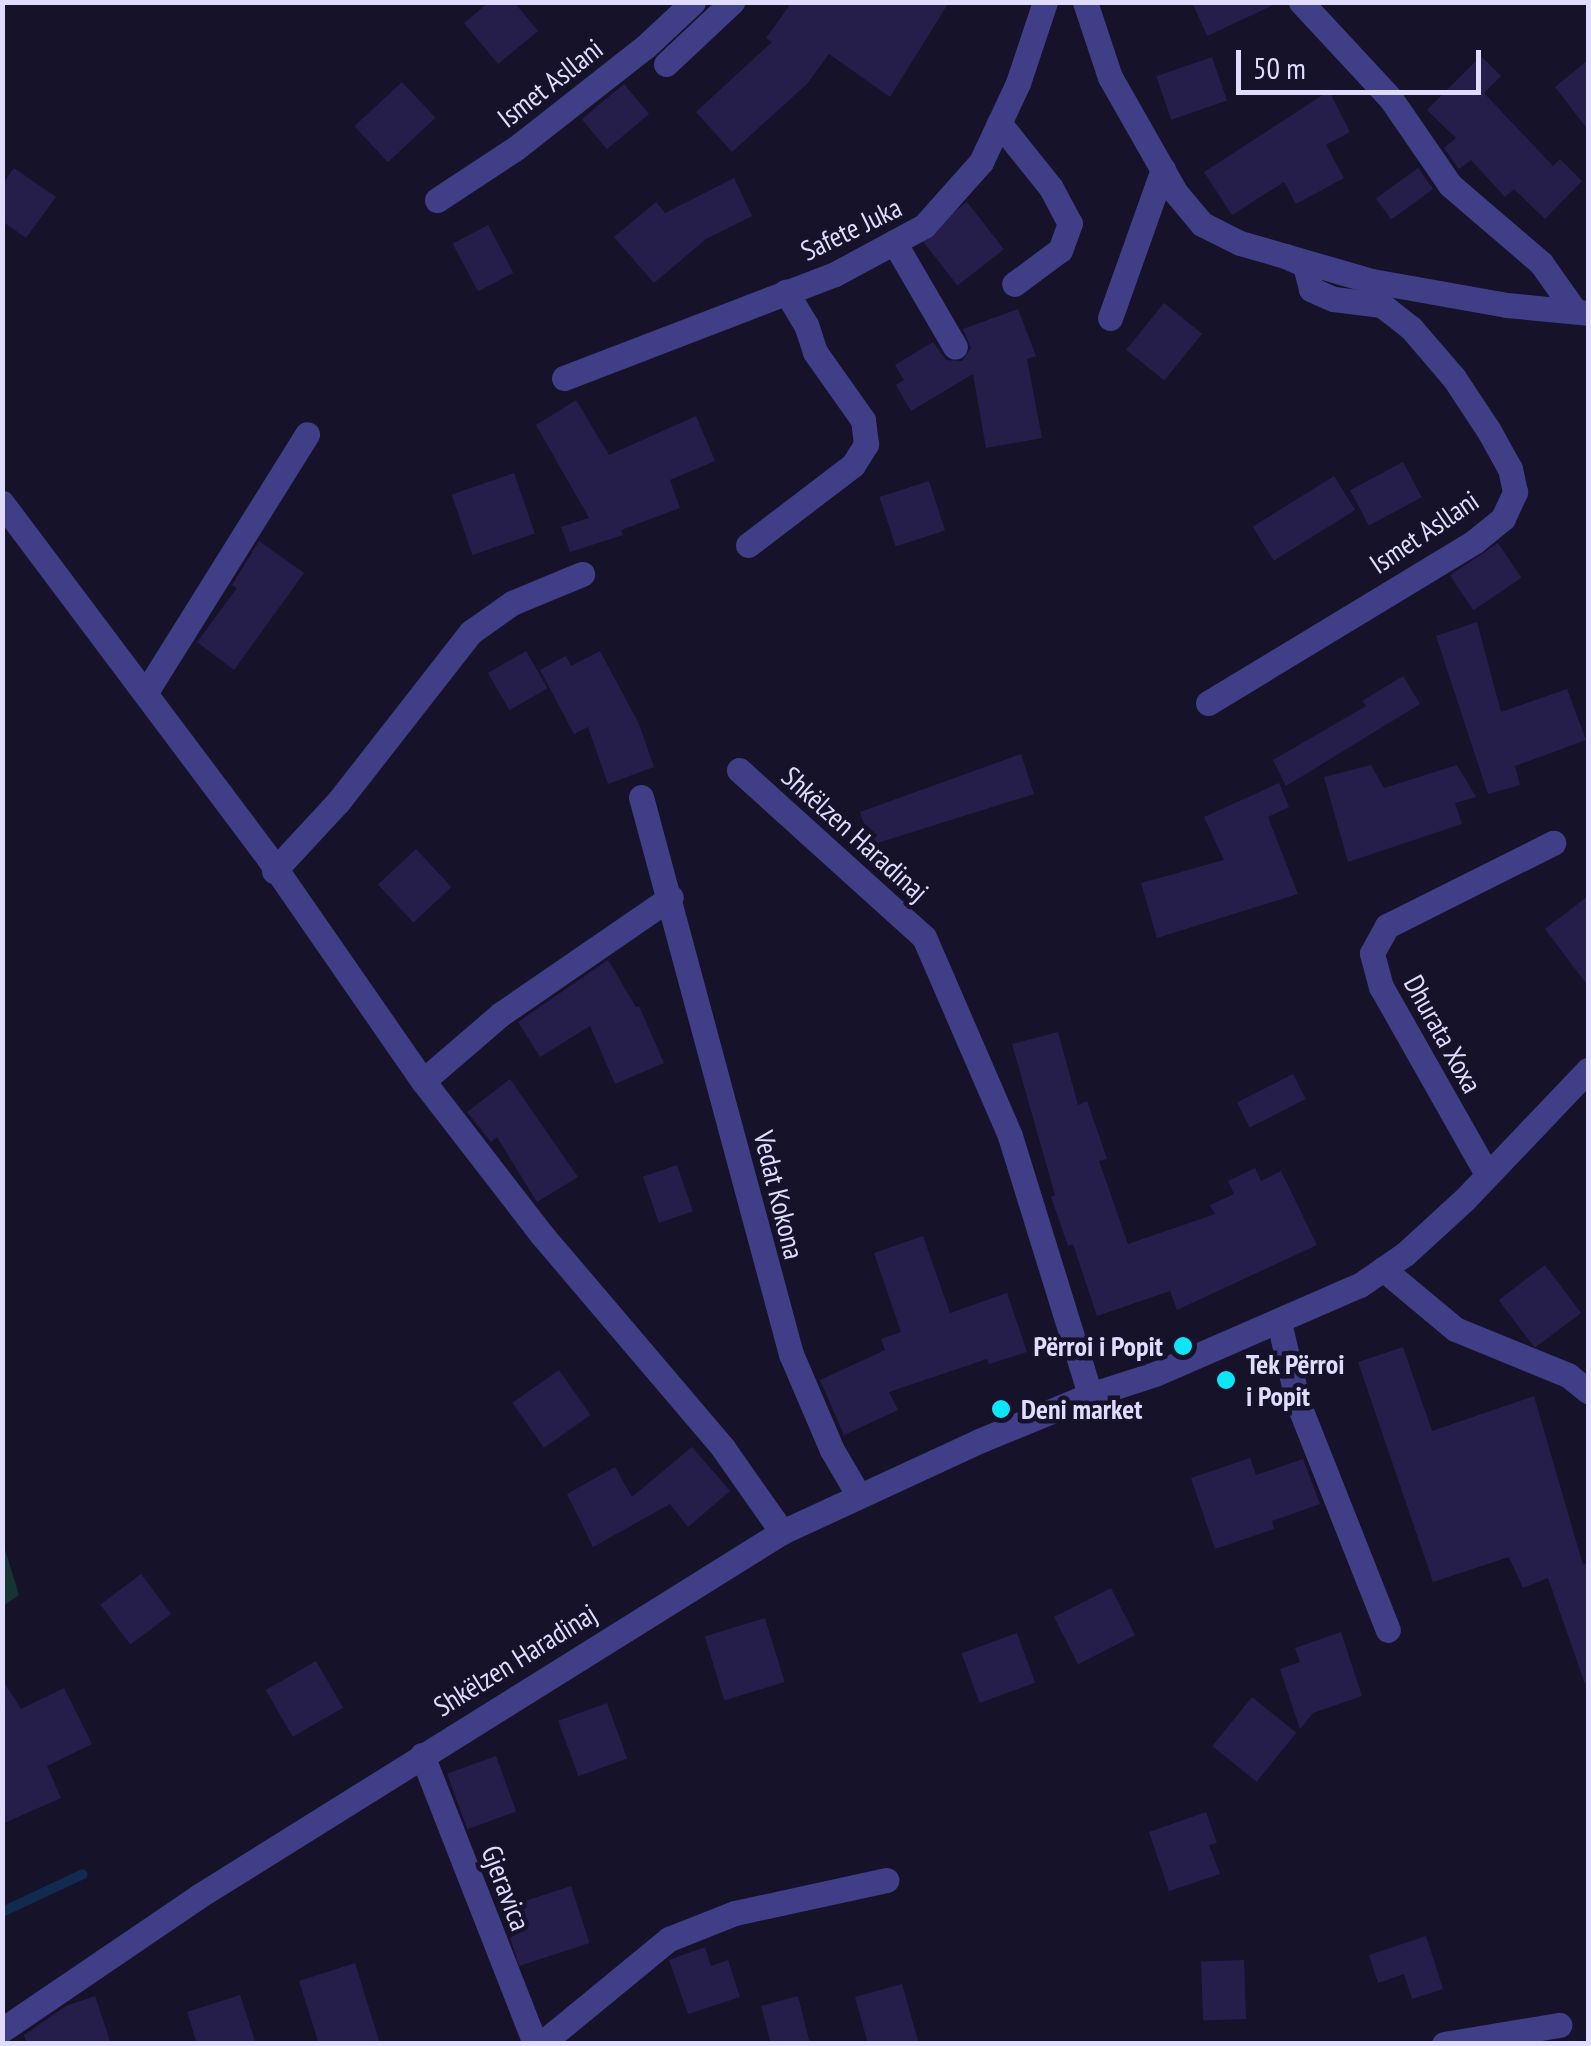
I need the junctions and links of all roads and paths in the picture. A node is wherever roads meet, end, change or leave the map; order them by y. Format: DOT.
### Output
graph roads {
  1 [pos="693,2"];
  2 [pos="732,2"];
  3 [pos="1046,2"];
  4 [pos="1086,2"];
  5 [pos="1300,2"];
  6 [pos="666,64"];
  7 [pos="999,123"];
  8 [pos="1163,169"];
  9 [pos="436,200"];
  10 [pos="894,242"];
  11 [pos="1286,256"];
  12 [pos="1014,284"];
  13 [pos="786,292"];
  14 [pos="1582,312"];
  15 [pos="1110,318"];
  16 [pos="955,347"];
  17 [pos="564,378"];
  18 [pos="307,434"];
  19 [pos="2,503"];
  20 [pos="748,545"];
  21 [pos="582,574"];
  22 [pos="146,692"];
  23 [pos="1208,703"];
  24 [pos="740,770"];
  25 [pos="642,797"];
  26 [pos="1553,842"];
  27 [pos="274,870"];
  28 [pos="671,897"];
  29 [pos="1588,1070"];
  30 [pos="423,1080"];
  31 [pos="1487,1174"];
  32 [pos="1383,1269"];
  33 [pos="1279,1322"];
  34 [pos="1588,1391"];
  35 [pos="1090,1395"];
  36 [pos="858,1496"];
  37 [pos="782,1532"];
  38 [pos="1388,1630"];
  39 [pos="422,1755"];
  40 [pos="886,1880"];
  41 [pos="1559,2025"];
  42 [pos="2,2030"];
  43 [pos="538,2044"];
  44 [pos="1444,2044"];
  1 -- 9 [label="street, Ismet Asllani"];
  2 -- 6 [label="street"];
  3 -- 7 [label="street, Safete Juka"];
  4 -- 8 [label="street"];
  5 -- 14 [label="street"];
  7 -- 10 [label="street, Safete Juka"];
  7 -- 12 [label="street"];
  8 -- 11 [label="street"];
  8 -- 15 [label="street"];
  10 -- 13 [label="street, Safete Juka"];
  10 -- 16 [label="street"];
  11 -- 14 [label="street"];
  11 -- 23 [label="street, Ismet Asllani"];
  13 -- 17 [label="street, Safete Juka"];
  13 -- 20 [label="street"];
  18 -- 22 [label="street"];
  19 -- 22 [label="street"];
  21 -- 27 [label="street"];
  22 -- 27 [label="street"];
  24 -- 35 [label="street, Shkëlzen Haradinaj"];
  25 -- 28 [label="street, Vedat Kokona"];
  26 -- 31 [label="street, Dhurata Xoxa"];
  27 -- 30 [label="street"];
  28 -- 30 [label="street"];
  28 -- 36 [label="street, Vedat Kokona"];
  29 -- 31 [label="street, Shkëlzen Haradinaj"];
  30 -- 37 [label="street"];
  31 -- 32 [label="street, Shkëlzen Haradinaj"];
  32 -- 33 [label="street, Shkëlzen Haradinaj"];
  32 -- 34 [label="street"];
  33 -- 35 [label="street, Shkëlzen Haradinaj"];
  33 -- 38 [label="street"];
  35 -- 36 [label="street, Shkëlzen Haradinaj"];
  36 -- 37 [label="street, Shkëlzen Haradinaj"];
  37 -- 39 [label="street, Shkëlzen Haradinaj"];
  39 -- 42 [label="street, Shkëlzen Haradinaj"];
  39 -- 43 [label="street, Gjeravica"];
  40 -- 43 [label="street"];
  41 -- 44 [label="street"];
}
